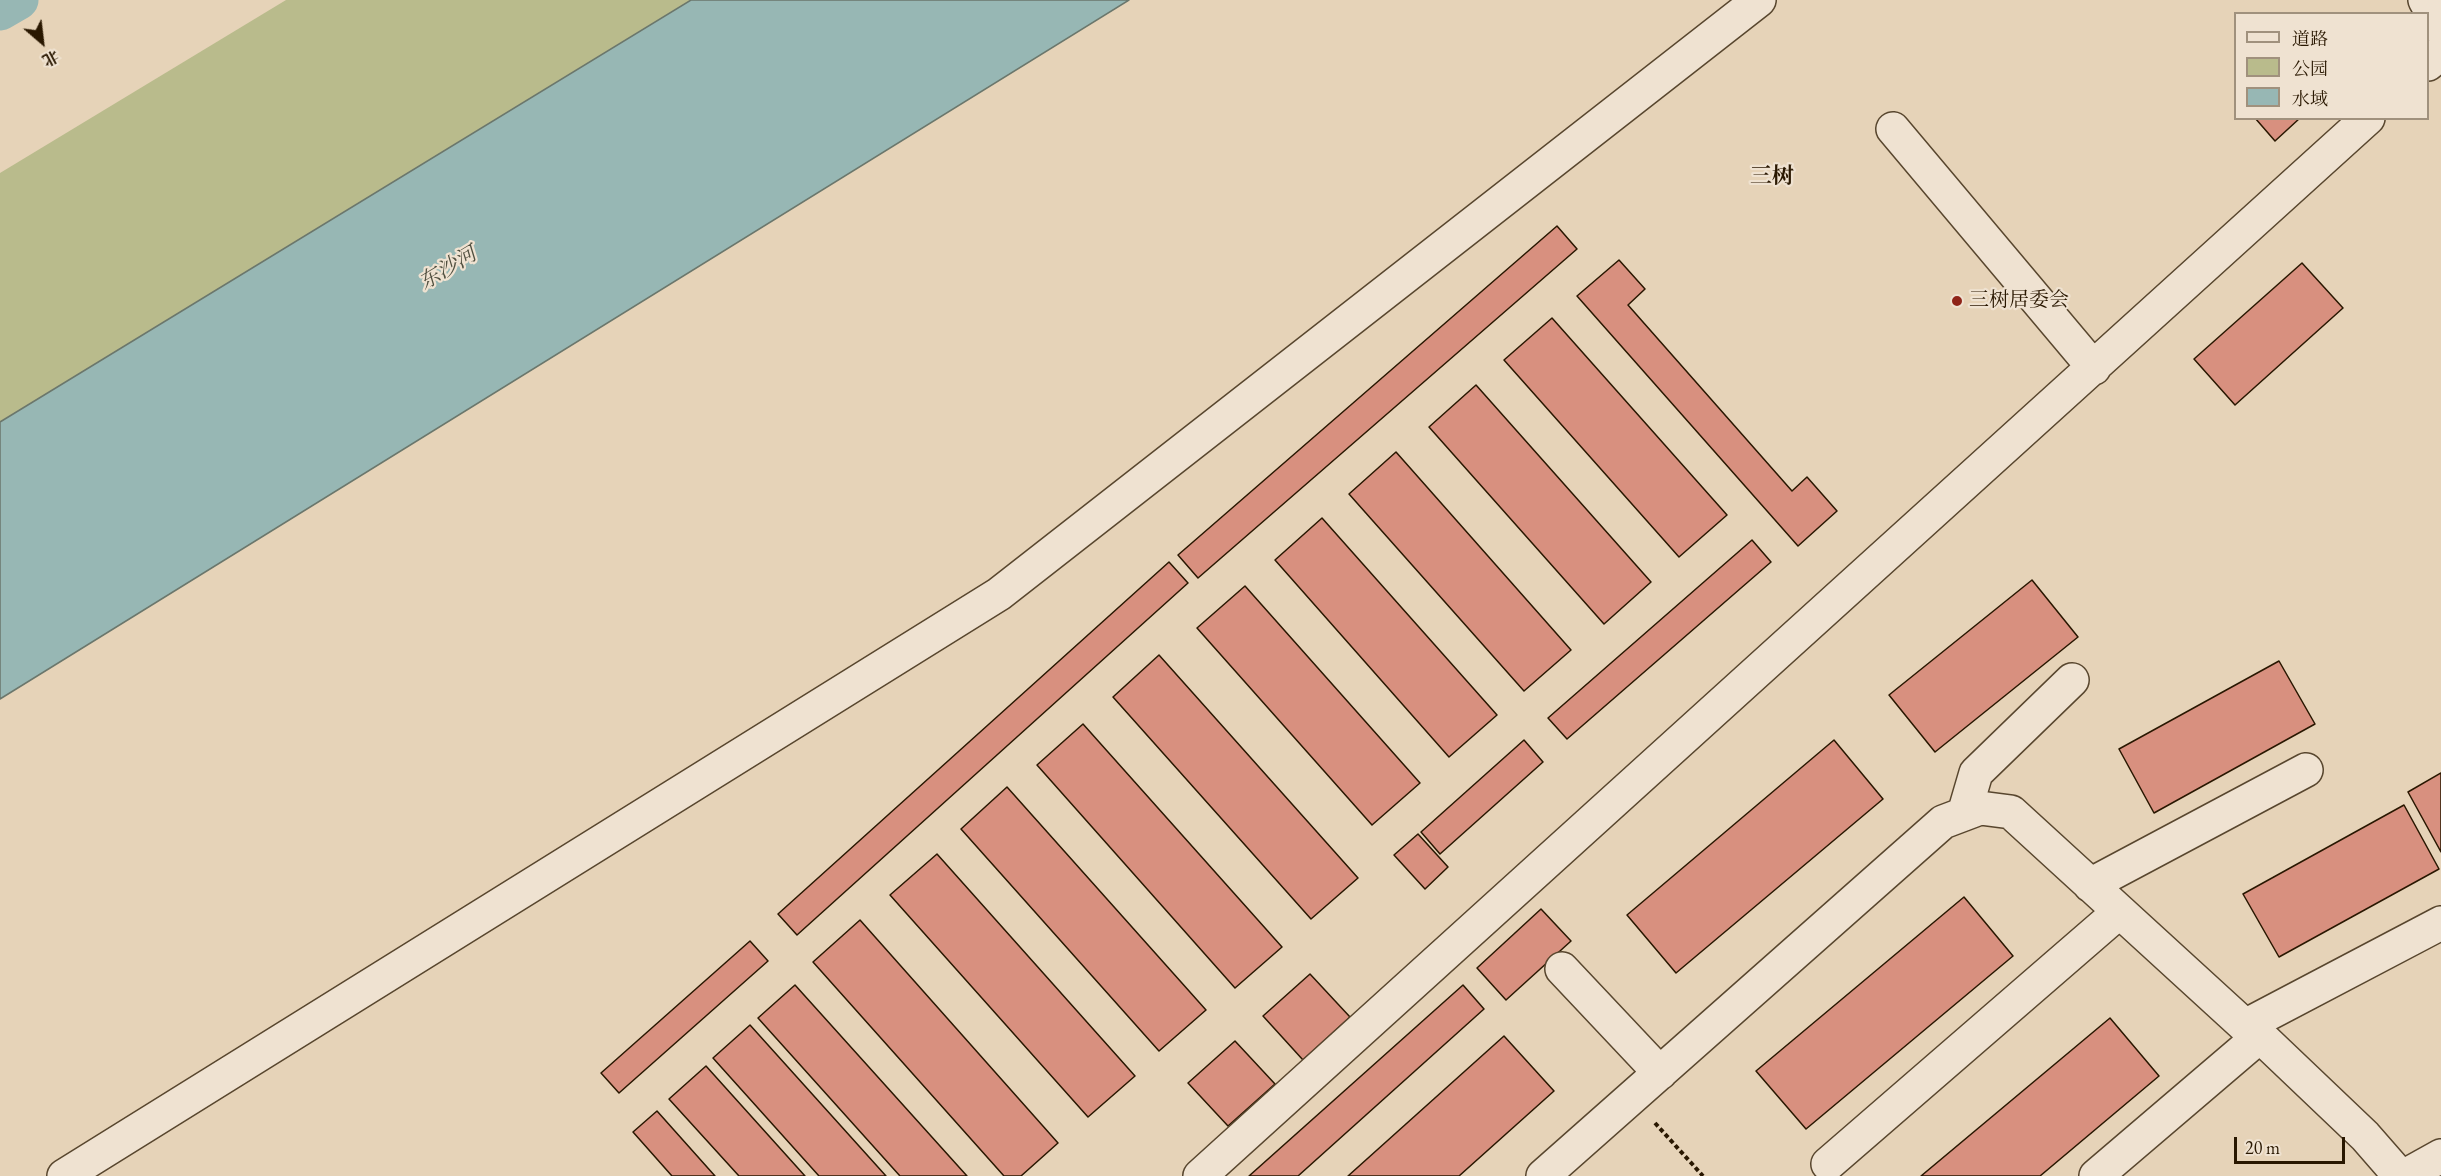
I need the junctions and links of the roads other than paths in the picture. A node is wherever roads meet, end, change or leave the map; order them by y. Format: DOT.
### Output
graph roads {
  1 [pos="1759,0"];
  2 [pos="2441,52"];
  3 [pos="2429,62"];
  4 [pos="2366,120"];
  5 [pos="1893,129"];
  6 [pos="2094,368"];
  7 [pos="2072,680"];
  8 [pos="2306,770"];
  9 [pos="1964,814"];
  10 [pos="2090,885"];
  11 [pos="2119,912"];
  12 [pos="2441,923"];
  13 [pos="1562,969"];
  14 [pos="2252,1031"];
  15 [pos="1660,1073"];
  16 [pos="2441,1156"];
  17 [pos="1828,1164"];
  18 [pos="64,1176"];
  19 [pos="1200,1176"];
  20 [pos="1543,1176"];
  21 [pos="2096,1176"];
  22 [pos="2402,1176"];
  1 -- 18 [label="street"];
  2 -- 3 [label="street"];
  4 -- 6 [label="street"];
  5 -- 6 [label="street"];
  6 -- 19 [label="street"];
  7 -- 9 [label="street"];
  8 -- 10 [label="street"];
  9 -- 10 [label="street"];
  9 -- 15 [label="street"];
  10 -- 11 [label="street"];
  11 -- 14 [label="street"];
  11 -- 17 [label="street"];
  12 -- 14 [label="street"];
  13 -- 15 [label="street"];
  14 -- 21 [label="street"];
  14 -- 22 [label="street"];
  15 -- 20 [label="street"];
  16 -- 22 [label="street"];
}
